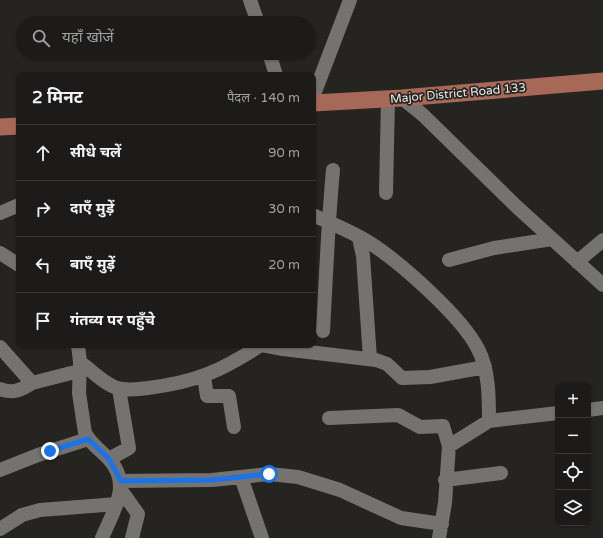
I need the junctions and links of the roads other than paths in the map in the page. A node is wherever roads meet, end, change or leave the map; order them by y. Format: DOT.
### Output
graph roads {
  1 [pos="250,0"];
  2 [pos="350,0"];
  3 [pos="256,16"];
  4 [pos="271,60"];
  5 [pos="275,72"];
  6 [pos="603,81"];
  7 [pos="316,89"];
  8 [pos="395,99"];
  9 [pos="316,103"];
  10 [pos="16,126"];
  11 [pos="0,127"];
  12 [pos="333,170"];
  13 [pos="386,193"];
  14 [pos="16,206"];
  15 [pos="0,213"];
  16 [pos="316,216"];
  17 [pos="328,222"];
  18 [pos="359,238"];
  19 [pos="552,239"];
  20 [pos="603,240"];
  21 [pos="0,253"];
  22 [pos="449,260"];
  23 [pos="577,262"];
  24 [pos="16,263"];
  25 [pos="603,285"];
  26 [pos="323,331"];
  27 [pos="0,347"];
  28 [pos="78,348"];
  29 [pos="257,348"];
  30 [pos="278,348"];
  31 [pos="370,359"];
  32 [pos="80,366"];
  33 [pos="485,367"];
  34 [pos="204,377"];
  35 [pos="32,383"];
  36 [pos="0,389"];
  37 [pos="119,389"];
  38 [pos="603,408"];
  39 [pos="591,410"];
  40 [pos="555,413"];
  41 [pos="329,418"];
  42 [pos="490,421"];
  43 [pos="234,427"];
  44 [pos="88,439"];
  45 [pos="449,446"];
  46 [pos="109,459"];
  47 [pos="0,470"];
  48 [pos="501,472"];
  49 [pos="241,477"];
  50 [pos="445,480"];
  51 [pos="121,485"];
  52 [pos="116,504"];
  53 [pos="442,524"];
  54 [pos="0,529"];
  55 [pos="102,538"];
  56 [pos="132,538"];
  57 [pos="262,538"];
  58 [pos="439,538"];
  1 -- 3 [label="street"];
  2 -- 7 [label="street"];
  4 -- 5 [label="street"];
  6 -- 8 [label="main road, Major District Road 133"];
  8 -- 9 [label="main road, Major District Road 133"];
  8 -- 13 [label="street"];
  8 -- 19 [label="street"];
  10 -- 11 [label="main road"];
  12 -- 17 [label="street"];
  14 -- 15 [label="street"];
  16 -- 17 [label="street"];
  17 -- 18 [label="street"];
  17 -- 26 [label="street"];
  18 -- 31 [label="street"];
  18 -- 33 [label="street"];
  19 -- 22 [label="street"];
  19 -- 23 [label="street"];
  20 -- 23 [label="street"];
  21 -- 24 [label="street"];
  23 -- 25 [label="street"];
  27 -- 35 [label="street"];
  28 -- 32 [label="street"];
  29 -- 34 [label="street"];
  30 -- 31 [label="street"];
  31 -- 33 [label="street"];
  32 -- 35 [label="street"];
  32 -- 37 [label="street"];
  32 -- 44 [label="street"];
  33 -- 42 [label="street"];
  34 -- 37 [label="street"];
  34 -- 43 [label="street"];
  35 -- 36 [label="street"];
  37 -- 46 [label="street"];
  38 -- 39 [label="street"];
  40 -- 42 [label="street"];
  41 -- 45 [label="street"];
  42 -- 45 [label="street"];
  44 -- 46 [label="street"];
  44 -- 47 [label="street"];
  45 -- 50 [label="street"];
  46 -- 51 [label="street"];
  48 -- 50 [label="street"];
  49 -- 51 [label="street"];
  49 -- 53 [label="street"];
  49 -- 57 [label="street"];
  50 -- 53 [label="street"];
  51 -- 52 [label="street"];
  51 -- 56 [label="street"];
  52 -- 54 [label="street"];
  52 -- 55 [label="street"];
  53 -- 58 [label="street"];
}
